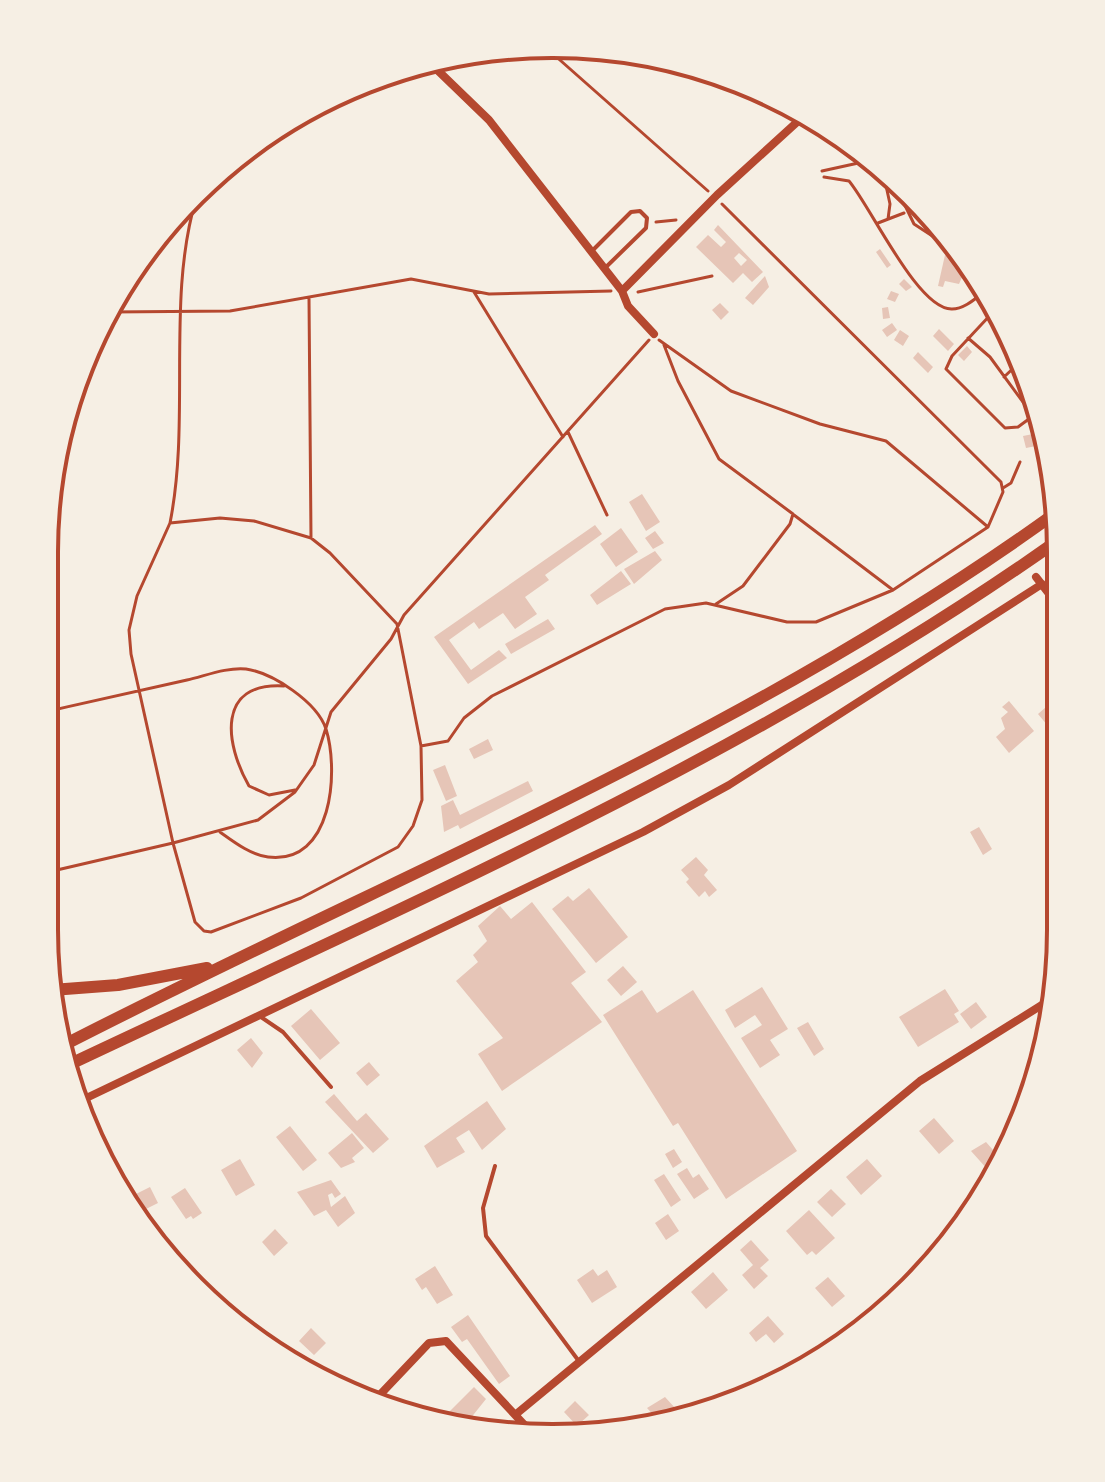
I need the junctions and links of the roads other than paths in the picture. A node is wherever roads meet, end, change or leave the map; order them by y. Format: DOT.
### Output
graph roads {
  1 [pos="439,72"];
  2 [pos="797,122"];
  3 [pos="590,252"];
  4 [pos="604,270"];
  5 [pos="622,291"];
  6 [pos="654,334"];
  7 [pos="1046,520"];
  8 [pos="1047,548"];
  9 [pos="1047,591"];
  10 [pos="222,965"];
  11 [pos="62,989"];
  12 [pos="1041,1006"];
  13 [pos="261,1017"];
  14 [pos="71,1041"];
  15 [pos="76,1061"];
  16 [pos="331,1087"];
  17 [pos="88,1098"];
  18 [pos="495,1166"];
  19 [pos="580,1362"];
  20 [pos="381,1393"];
  21 [pos="515,1415"];
  22 [pos="523,1423"];
  1 -- 3 [label="street"];
  2 -- 5 [label="street"];
  3 -- 4 [label="street"];
  3 -- 4 [label="lane"];
  4 -- 5 [label="street"];
  5 -- 6 [label="street"];
  7 -- 10 [label="highway"];
  8 -- 15 [label="highway"];
  9 -- 13 [label="street"];
  10 -- 11 [label="highway"];
  10 -- 14 [label="highway"];
  12 -- 19 [label="street"];
  13 -- 16 [label="lane"];
  13 -- 17 [label="street"];
  18 -- 19 [label="lane"];
  19 -- 21 [label="street"];
  20 -- 21 [label="street"];
  21 -- 22 [label="street"];
}
